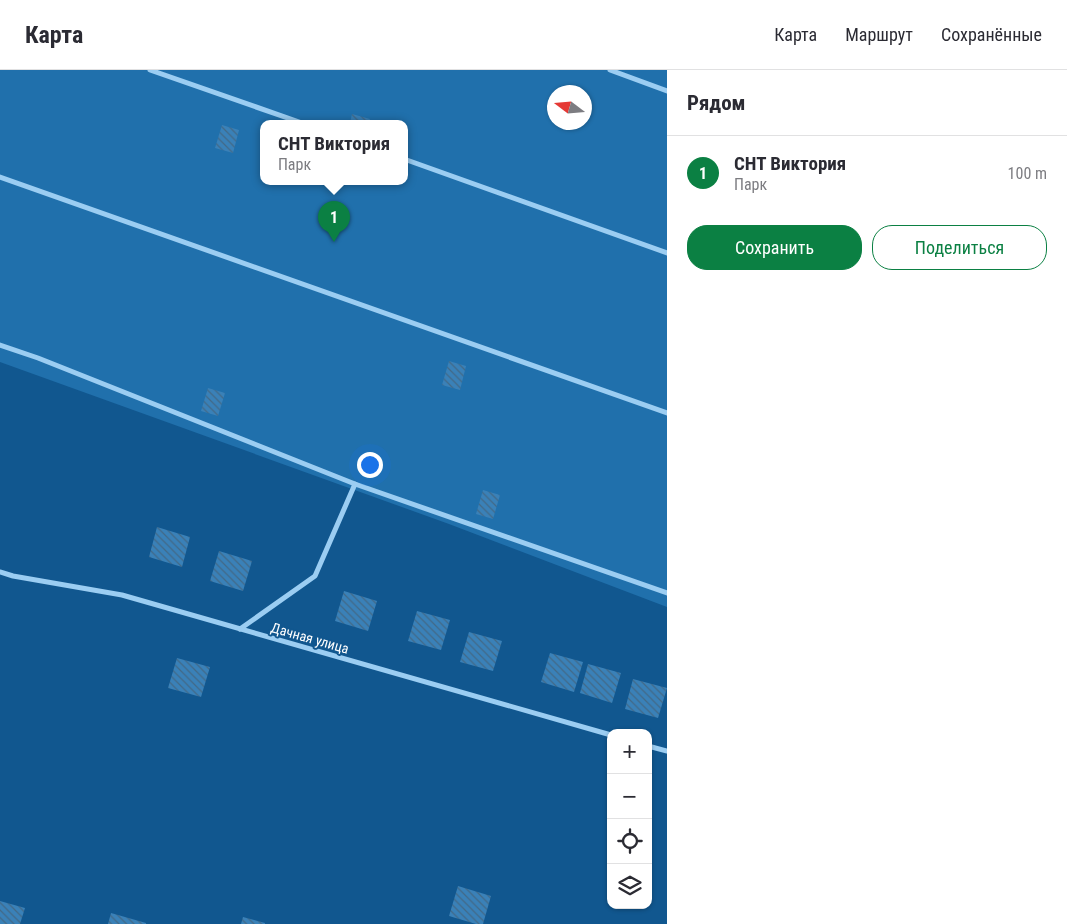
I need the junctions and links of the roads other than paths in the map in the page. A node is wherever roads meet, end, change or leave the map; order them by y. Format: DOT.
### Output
graph roads {
  1 [pos="150,70"];
  2 [pos="610,70"];
  3 [pos="667,90"];
  4 [pos="293,120"];
  5 [pos="408,160"];
  6 [pos="0,177"];
  7 [pos="667,253"];
  8 [pos="0,345"];
  9 [pos="667,413"];
  10 [pos="356,484"];
  11 [pos="0,572"];
  12 [pos="667,593"];
  13 [pos="240,629"];
  14 [pos="607,734"];
  15 [pos="652,747"];
  16 [pos="667,751"];
  1 -- 4 [label="street"];
  2 -- 3 [label="street"];
  5 -- 7 [label="street"];
  6 -- 9 [label="street"];
  8 -- 10 [label="street"];
  10 -- 12 [label="street"];
  10 -- 13 [label="street"];
  11 -- 13 [label="street, Дачная улица"];
  13 -- 14 [label="street, Дачная улица"];
  15 -- 16 [label="street"];
}
